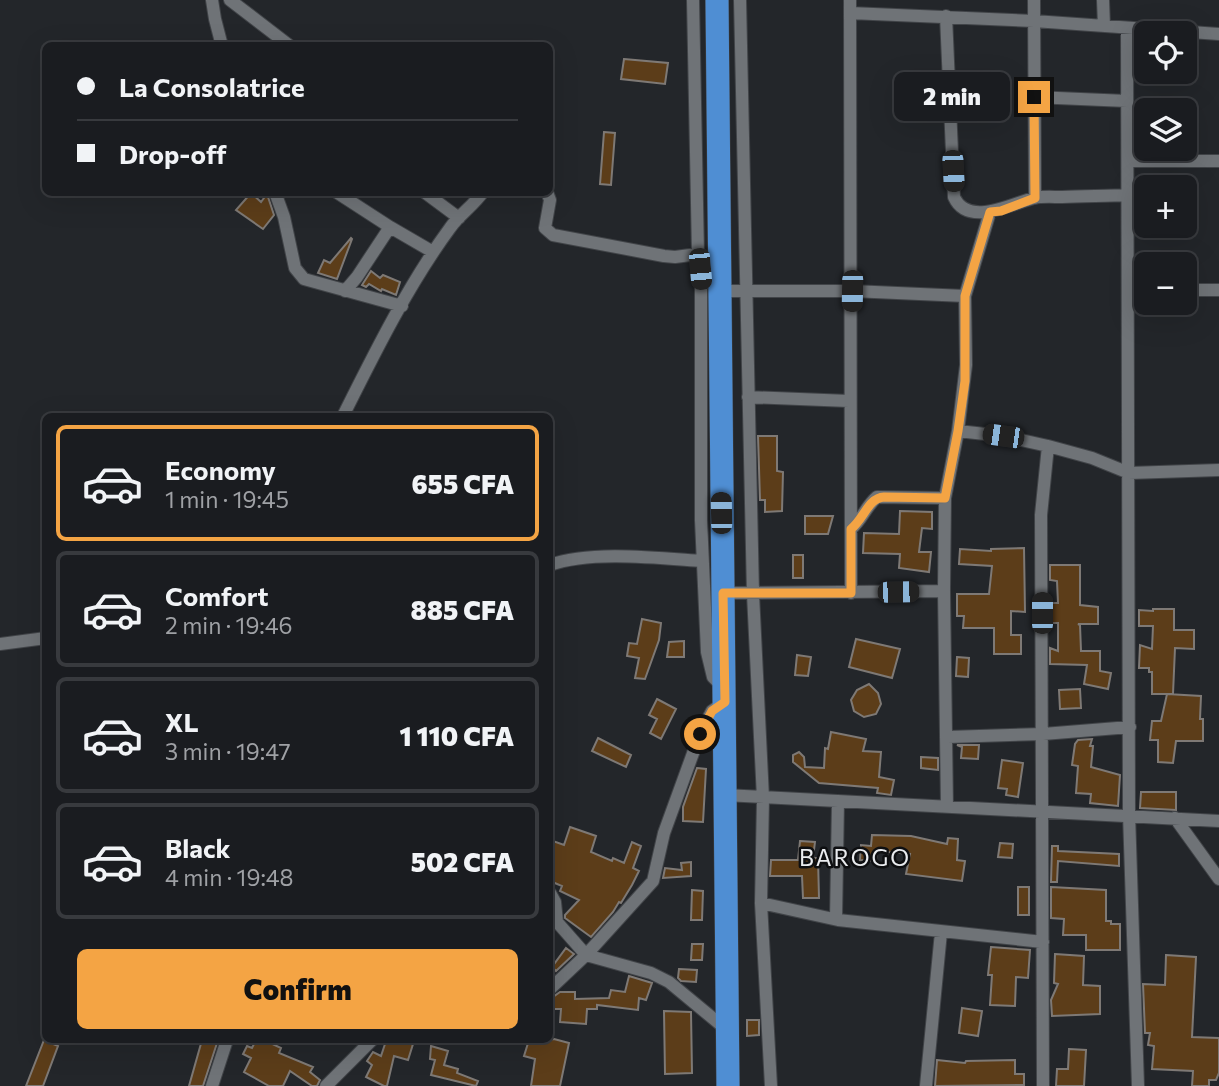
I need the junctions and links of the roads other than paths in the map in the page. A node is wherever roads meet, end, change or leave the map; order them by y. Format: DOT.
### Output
graph roads {
  1 [pos="212,0"];
  2 [pos="230,0"];
  3 [pos="693,0"];
  4 [pos="717,0"];
  5 [pos="740,0"];
  6 [pos="1034,0"];
  7 [pos="1103,0"];
  8 [pos="850,6"];
  9 [pos="946,16"];
  10 [pos="1034,21"];
  11 [pos="1104,26"];
  12 [pos="1127,28"];
  13 [pos="1219,34"];
  14 [pos="221,42"];
  15 [pos="285,42"];
  16 [pos="1034,97"];
  17 [pos="1127,101"];
  18 [pos="1128,162"];
  19 [pos="1219,162"];
  20 [pos="1128,195"];
  21 [pos="276,196"];
  22 [pos="342,196"];
  23 [pos="429,196"];
  24 [pos="479,196"];
  25 [pos="548,196"];
  26 [pos="1035,198"];
  27 [pos="990,212"];
  28 [pos="459,218"];
  29 [pos="390,227"];
  30 [pos="433,252"];
  31 [pos="698,254"];
  32 [pos="748,289"];
  33 [pos="1197,290"];
  34 [pos="1219,290"];
  35 [pos="345,291"];
  36 [pos="719,291"];
  37 [pos="852,291"];
  38 [pos="1128,291"];
  39 [pos="1134,291"];
  40 [pos="965,296"];
  41 [pos="402,306"];
  42 [pos="748,397"];
  43 [pos="849,401"];
  44 [pos="344,413"];
  45 [pos="958,431"];
  46 [pos="1048,446"];
  47 [pos="1219,470"];
  48 [pos="1129,473"];
  49 [pos="945,498"];
  50 [pos="851,529"];
  51 [pos="702,561"];
  52 [pos="553,564"];
  53 [pos="944,591"];
  54 [pos="723,593"];
  55 [pos="851,593"];
  56 [pos="753,594"];
  57 [pos="42,639"];
  58 [pos="0,645"];
  59 [pos="725,695"];
  60 [pos="1130,727"];
  61 [pos="1043,734"];
  62 [pos="948,737"];
  63 [pos="724,795"];
  64 [pos="763,798"];
  65 [pos="838,801"];
  66 [pos="947,807"];
  67 [pos="1040,812"];
  68 [pos="1129,814"];
  69 [pos="1175,818"];
  70 [pos="1219,821"];
  71 [pos="1219,879"];
  72 [pos="553,898"];
  73 [pos="761,903"];
  74 [pos="836,919"];
  75 [pos="553,923"];
  76 [pos="941,932"];
  77 [pos="1042,942"];
  78 [pos="586,955"];
  79 [pos="553,986"];
  80 [pos="728,1030"];
  81 [pos="226,1043"];
  82 [pos="369,1043"];
  83 [pos="212,1086"];
  84 [pos="326,1086"];
  85 [pos="729,1086"];
  86 [pos="771,1086"];
  87 [pos="926,1086"];
  88 [pos="1042,1086"];
  89 [pos="1138,1086"];
  1 -- 14 [label="street"];
  2 -- 15 [label="street"];
  3 -- 31 [label="street"];
  4 -- 36 [label="highway"];
  5 -- 32 [label="street"];
  6 -- 10 [label="street"];
  7 -- 11 [label="street"];
  8 -- 9 [label="street"];
  8 -- 37 [label="street"];
  9 -- 10 [label="street"];
  9 -- 27 [label="street"];
  10 -- 11 [label="street"];
  10 -- 16 [label="street"];
  11 -- 12 [label="street"];
  12 -- 13 [label="street"];
  12 -- 17 [label="street"];
  16 -- 17 [label="street"];
  16 -- 26 [label="street"];
  17 -- 18 [label="street"];
  18 -- 19 [label="street"];
  18 -- 20 [label="street"];
  20 -- 26 [label="street"];
  20 -- 38 [label="street"];
  21 -- 35 [label="street"];
  22 -- 29 [label="street"];
  23 -- 28 [label="street"];
  24 -- 28 [label="street"];
  25 -- 31 [label="street"];
  26 -- 27 [label="street"];
  27 -- 40 [label="street"];
  28 -- 30 [label="street"];
  29 -- 30 [label="street"];
  29 -- 35 [label="street"];
  30 -- 41 [label="street"];
  31 -- 51 [label="street"];
  32 -- 36 [label="street"];
  32 -- 37 [label="street"];
  32 -- 42 [label="street"];
  33 -- 34 [label="street"];
  35 -- 41 [label="street"];
  36 -- 54 [label="highway"];
  37 -- 40 [label="street"];
  37 -- 43 [label="street"];
  38 -- 39 [label="street"];
  38 -- 48 [label="street"];
  40 -- 45 [label="street"];
  41 -- 44 [label="street"];
  42 -- 43 [label="street"];
  42 -- 56 [label="street"];
  43 -- 50 [label="street"];
  45 -- 46 [label="street"];
  45 -- 49 [label="street"];
  46 -- 48 [label="street"];
  46 -- 61 [label="street"];
  47 -- 48 [label="street"];
  48 -- 60 [label="street"];
  49 -- 50 [label="street"];
  49 -- 53 [label="street"];
  50 -- 55 [label="street"];
  51 -- 52 [label="street"];
  51 -- 59 [label="street"];
  53 -- 55 [label="street"];
  53 -- 62 [label="street"];
  54 -- 56 [label="street"];
  54 -- 59 [label="highway"];
  55 -- 56 [label="street"];
  56 -- 64 [label="street"];
  57 -- 58 [label="street"];
  59 -- 63 [label="highway"];
  59 -- 78 [label="street"];
  60 -- 61 [label="street"];
  60 -- 68 [label="street"];
  61 -- 62 [label="street"];
  61 -- 67 [label="street"];
  62 -- 66 [label="street"];
  63 -- 64 [label="street"];
  63 -- 80 [label="highway"];
  64 -- 65 [label="street"];
  64 -- 73 [label="street"];
  65 -- 66 [label="street"];
  65 -- 74 [label="street"];
  66 -- 67 [label="street"];
  67 -- 68 [label="street"];
  67 -- 77 [label="street"];
  68 -- 69 [label="street"];
  68 -- 89 [label="street"];
  69 -- 70 [label="street"];
  69 -- 71 [label="street"];
  72 -- 75 [label="street"];
  73 -- 74 [label="street"];
  73 -- 86 [label="street"];
  74 -- 76 [label="street"];
  75 -- 78 [label="street"];
  76 -- 77 [label="street"];
  76 -- 87 [label="street"];
  77 -- 88 [label="street"];
  78 -- 79 [label="street"];
  78 -- 80 [label="street"];
  80 -- 85 [label="highway"];
  81 -- 83 [label="street"];
  82 -- 84 [label="street"];
}
